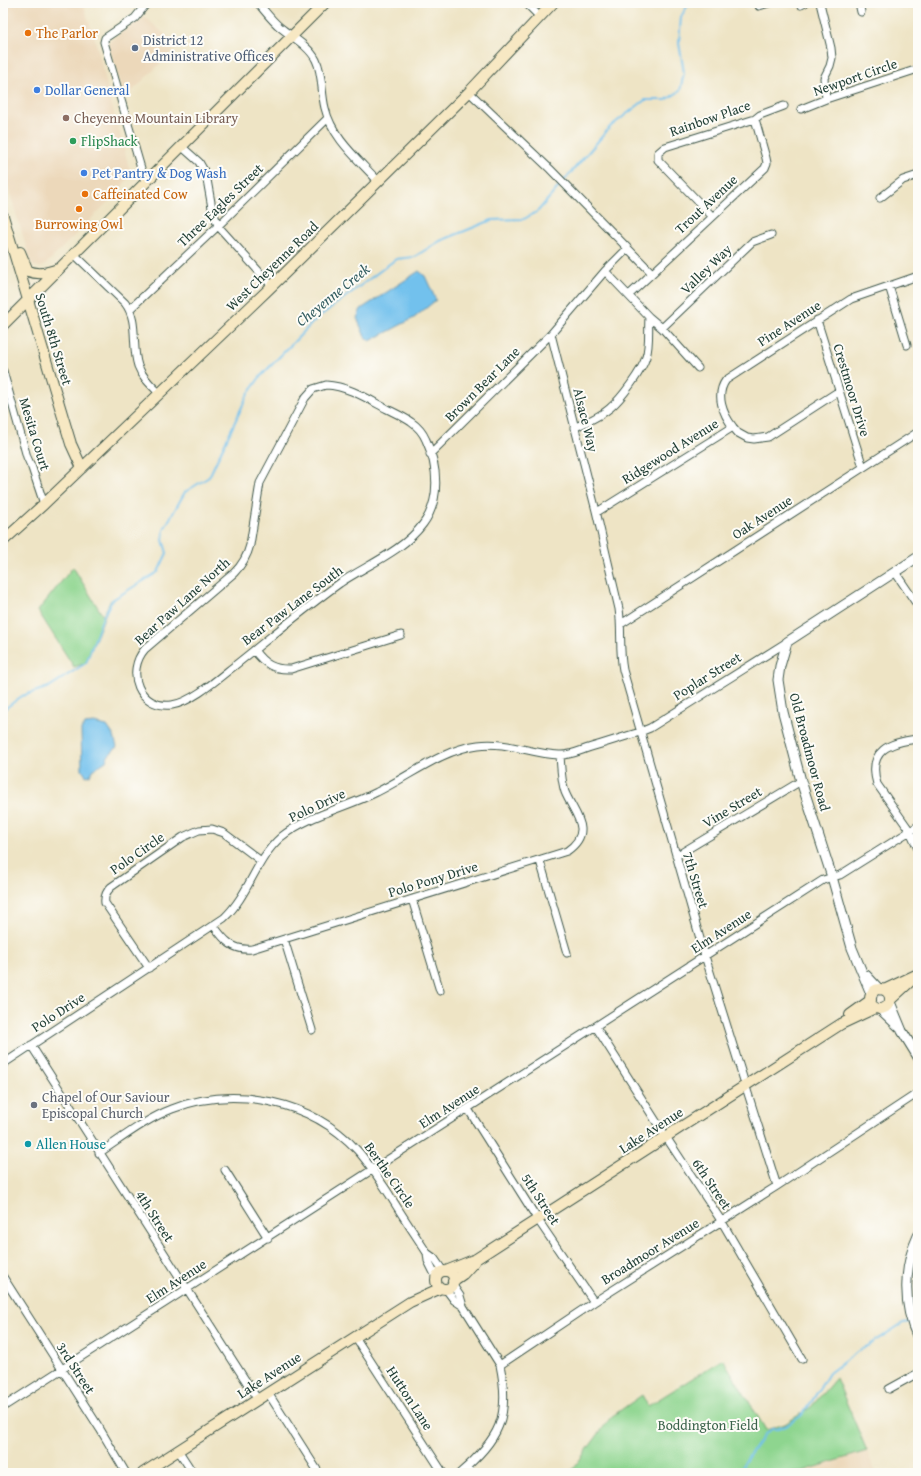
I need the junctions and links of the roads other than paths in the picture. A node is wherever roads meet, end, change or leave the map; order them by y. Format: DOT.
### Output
graph roads {
  1 [pos="147,3"];
  2 [pos="258,3"];
  3 [pos="325,3"];
  4 [pos="526,3"];
  5 [pos="553,3"];
  6 [pos="769,3"];
  7 [pos="800,3"];
  8 [pos="805,3"];
  9 [pos="820,3"];
  10 [pos="858,3"];
  11 [pos="759,5"];
  12 [pos="861,12"];
  13 [pos="540,17"];
  14 [pos="292,36"];
  15 [pos="918,69"];
  16 [pos="469,92"];
  17 [pos="826,99"];
  18 [pos="784,106"];
  19 [pos="801,109"];
  20 [pos="328,118"];
  21 [pos="754,119"];
  22 [pos="182,146"];
  23 [pos="918,175"];
  24 [pos="378,181"];
  25 [pos="145,182"];
  26 [pos="880,198"];
  27 [pos="3,216"];
  28 [pos="712,216"];
  29 [pos="218,226"];
  30 [pos="771,235"];
  31 [pos="9,236"];
  32 [pos="627,249"];
  33 [pos="74,254"];
  34 [pos="60,268"];
  35 [pos="605,271"];
  36 [pos="652,273"];
  37 [pos="918,276"];
  38 [pos="272,286"];
  39 [pos="889,286"];
  40 [pos="629,295"];
  41 [pos="28,300"];
  42 [pos="130,310"];
  43 [pos="648,317"];
  44 [pos="817,320"];
  45 [pos="3,325"];
  46 [pos="662,328"];
  47 [pos="551,334"];
  48 [pos="907,345"];
  49 [pos="698,368"];
  50 [pos="3,371"];
  51 [pos="839,391"];
  52 [pos="159,393"];
  53 [pos="732,427"];
  54 [pos="574,428"];
  55 [pos="918,432"];
  56 [pos="430,454"];
  57 [pos="863,467"];
  58 [pos="82,468"];
  59 [pos="44,504"];
  60 [pos="597,512"];
  61 [pos="3,541"];
  62 [pos="918,557"];
  63 [pos="896,572"];
  64 [pos="918,606"];
  65 [pos="621,624"];
  66 [pos="401,635"];
  67 [pos="786,642"];
  68 [pos="254,650"];
  69 [pos="150,701"];
  70 [pos="640,732"];
  71 [pos="918,739"];
  72 [pos="560,755"];
  73 [pos="801,781"];
  74 [pos="918,826"];
  75 [pos="910,831"];
  76 [pos="918,849"];
  77 [pos="676,856"];
  78 [pos="261,861"];
  79 [pos="540,861"];
  80 [pos="832,877"];
  81 [pos="412,899"];
  82 [pos="214,926"];
  83 [pos="284,939"];
  84 [pos="567,953"];
  85 [pos="705,956"];
  86 [pos="149,968"];
  87 [pos="918,974"];
  88 [pos="440,991"];
  89 [pos="877,999"];
  90 [pos="890,1001"];
  91 [pos="596,1027"];
  92 [pos="312,1030"];
  93 [pos="902,1031"];
  94 [pos="31,1045"];
  95 [pos="918,1057"];
  96 [pos="3,1064"];
  97 [pos="745,1086"];
  98 [pos="918,1093"];
  99 [pos="468,1109"];
  100 [pos="666,1137"];
  101 [pos="99,1153"];
  102 [pos="225,1170"];
  103 [pos="373,1170"];
  104 [pos="777,1186"];
  105 [pos="538,1220"];
  106 [pos="722,1222"];
  107 [pos="918,1236"];
  108 [pos="268,1238"];
  109 [pos="3,1278"];
  110 [pos="444,1280"];
  111 [pos="187,1290"];
  112 [pos="594,1302"];
  113 [pos="917,1335"];
  114 [pos="356,1337"];
  115 [pos="802,1359"];
  116 [pos="500,1364"];
  117 [pos="61,1370"];
  118 [pos="918,1373"];
  119 [pos="889,1389"];
  120 [pos="268,1393"];
  121 [pos="258,1400"];
  122 [pos="3,1407"];
  123 [pos="178,1450"];
  124 [pos="467,1467"];
  125 [pos="126,1473"];
  126 [pos="143,1473"];
  127 [pos="193,1473"];
  128 [pos="319,1473"];
  129 [pos="443,1473"];
  130 [pos="460,1473"];
  131 [pos="472,1473"];
  1 -- 25 [label="street"];
  2 -- 14 [label="street"];
  3 -- 14 [label="main road"];
  4 -- 13 [label="street"];
  5 -- 13 [label="main road, West Cheyenne Road"];
  6 -- 11 [label="street"];
  7 -- 8 [label="street"];
  9 -- 17 [label="street"];
  10 -- 12 [label="street"];
  13 -- 16 [label="main road, West Cheyenne Road"];
  14 -- 20 [label="street"];
  14 -- 22 [label="main road"];
  15 -- 17 [label="street, Newport Circle"];
  16 -- 24 [label="main road, West Cheyenne Road"];
  16 -- 32 [label="street"];
  17 -- 19 [label="street, Newport Circle"];
  18 -- 21 [label="street, Rainbow Place"];
  20 -- 24 [label="street"];
  20 -- 29 [label="street, Three Eagles Street"];
  21 -- 28 [label="street, Trout Avenue"];
  21 -- 28 [label="street, Rainbow Place"];
  22 -- 25 [label="main road"];
  22 -- 29 [label="street"];
  23 -- 26 [label="street"];
  24 -- 38 [label="main road, West Cheyenne Road"];
  25 -- 33 [label="main road"];
  27 -- 31 [label="main road, South 8th Street"];
  28 -- 36 [label="street, Trout Avenue"];
  29 -- 38 [label="street"];
  29 -- 42 [label="street, Three Eagles Street"];
  30 -- 46 [label="street, Valley Way"];
  31 -- 34 [label="main road"];
  31 -- 41 [label="main road, South 8th Street"];
  32 -- 35 [label="street"];
  32 -- 36 [label="street"];
  33 -- 34 [label="main road"];
  33 -- 42 [label="street"];
  34 -- 41 [label="main road"];
  35 -- 40 [label="street"];
  35 -- 47 [label="street"];
  36 -- 40 [label="street, Trout Avenue"];
  37 -- 39 [label="street, Pine Avenue"];
  38 -- 52 [label="main road, West Cheyenne Road"];
  39 -- 44 [label="street, Pine Avenue"];
  39 -- 48 [label="street"];
  40 -- 43 [label="street"];
  41 -- 45 [label="main road"];
  41 -- 58 [label="main road, South 8th Street"];
  42 -- 52 [label="street"];
  43 -- 46 [label="street"];
  43 -- 54 [label="street"];
  44 -- 51 [label="street, Crestmoor Drive"];
  44 -- 53 [label="street, Pine Avenue"];
  46 -- 49 [label="street"];
  47 -- 54 [label="street, Alsace Way"];
  47 -- 56 [label="street, Brown Bear Lane"];
  50 -- 59 [label="street, Mesita Court"];
  51 -- 53 [label="street, Ridgewood Avenue"];
  51 -- 57 [label="street, Crestmoor Drive"];
  52 -- 58 [label="main road, West Cheyenne Road"];
  53 -- 60 [label="street, Ridgewood Avenue"];
  54 -- 60 [label="street, Alsace Way"];
  55 -- 57 [label="street, Oak Avenue"];
  56 -- 68 [label="street, Bear Paw Lane South"];
  56 -- 69 [label="street, Bear Paw Lane North"];
  57 -- 65 [label="street, Oak Avenue"];
  58 -- 59 [label="main road, West Cheyenne Road"];
  59 -- 61 [label="main road, West Cheyenne Road"];
  60 -- 65 [label="street, Alsace Way"];
  62 -- 63 [label="street"];
  63 -- 64 [label="street"];
  63 -- 67 [label="street"];
  65 -- 70 [label="street, 7th Street"];
  66 -- 68 [label="street"];
  67 -- 70 [label="street, Poplar Street"];
  67 -- 73 [label="street, Old Broadmoor Road"];
  68 -- 69 [label="street, Bear Paw Lane South"];
  70 -- 72 [label="street, Polo Drive"];
  70 -- 77 [label="street, 7th Street"];
  71 -- 75 [label="street"];
  72 -- 78 [label="street, Polo Drive"];
  72 -- 79 [label="street, Polo Pony Drive"];
  73 -- 77 [label="street, Vine Street"];
  73 -- 80 [label="street, Old Broadmoor Road"];
  74 -- 75 [label="street, Elm Avenue"];
  75 -- 76 [label="street"];
  75 -- 80 [label="street, Elm Avenue"];
  77 -- 85 [label="street, 7th Street"];
  78 -- 82 [label="street, Polo Drive"];
  78 -- 86 [label="street, Polo Circle"];
  79 -- 81 [label="street, Polo Pony Drive"];
  79 -- 84 [label="street"];
  80 -- 85 [label="street, Elm Avenue"];
  80 -- 89 [label="street, Old Broadmoor Road"];
  81 -- 83 [label="street, Polo Pony Drive"];
  81 -- 88 [label="street"];
  82 -- 83 [label="street, Polo Pony Drive"];
  82 -- 86 [label="street, Polo Drive"];
  83 -- 92 [label="street"];
  85 -- 91 [label="street, Elm Avenue"];
  85 -- 97 [label="street, 7th Street"];
  86 -- 94 [label="street, Polo Drive"];
  87 -- 89 [label="main road, Lake Avenue"];
  87 -- 90 [label="main road, Lake Avenue"];
  89 -- 90 [label="main road, Lake Avenue"];
  89 -- 93 [label="street, Old Broadmoor Road"];
  89 -- 97 [label="main road, Lake Avenue"];
  90 -- 93 [label="street, Old Broadmoor Road"];
  91 -- 99 [label="street, Elm Avenue"];
  91 -- 100 [label="street, 6th Street"];
  93 -- 95 [label="street, Old Broadmoor Road"];
  94 -- 96 [label="street, Polo Drive"];
  94 -- 101 [label="street, 4th Street"];
  97 -- 100 [label="main road, Lake Avenue"];
  97 -- 104 [label="street, 7th Street"];
  98 -- 104 [label="street, Broadmoor Avenue"];
  99 -- 103 [label="street, Elm Avenue"];
  99 -- 105 [label="street, 5th Street"];
  100 -- 105 [label="main road, Lake Avenue"];
  100 -- 106 [label="street, 6th Street"];
  101 -- 103 [label="street, Berthe Circle"];
  101 -- 111 [label="street, 4th Street"];
  102 -- 108 [label="street"];
  103 -- 108 [label="street, Elm Avenue"];
  103 -- 110 [label="street, Berthe Circle"];
  104 -- 106 [label="street, Broadmoor Avenue"];
  105 -- 110 [label="main road, Lake Avenue"];
  105 -- 112 [label="street, 5th Street"];
  106 -- 112 [label="street, Broadmoor Avenue"];
  106 -- 115 [label="street, 6th Street"];
  107 -- 113 [label="street"];
  108 -- 111 [label="street, Elm Avenue"];
  109 -- 117 [label="street, 3rd Street"];
  110 -- 114 [label="main road, Lake Avenue"];
  110 -- 116 [label="street, Berthe Circle"];
  111 -- 117 [label="street, Elm Avenue"];
  111 -- 121 [label="street, 4th Street"];
  112 -- 116 [label="street, Broadmoor Avenue"];
  114 -- 120 [label="main road, Lake Avenue"];
  114 -- 129 [label="street, Hutton Lane"];
  116 -- 124 [label="street"];
  117 -- 122 [label="street, Elm Avenue"];
  117 -- 125 [label="street, 3rd Street"];
  118 -- 119 [label="street"];
  120 -- 121 [label="main road, Lake Avenue"];
  120 -- 128 [label="street"];
  121 -- 123 [label="main road, Lake Avenue"];
  123 -- 126 [label="main road, Lake Avenue"];
  123 -- 127 [label="street"];
  124 -- 130 [label="street"];
  124 -- 131 [label="street"];
}
